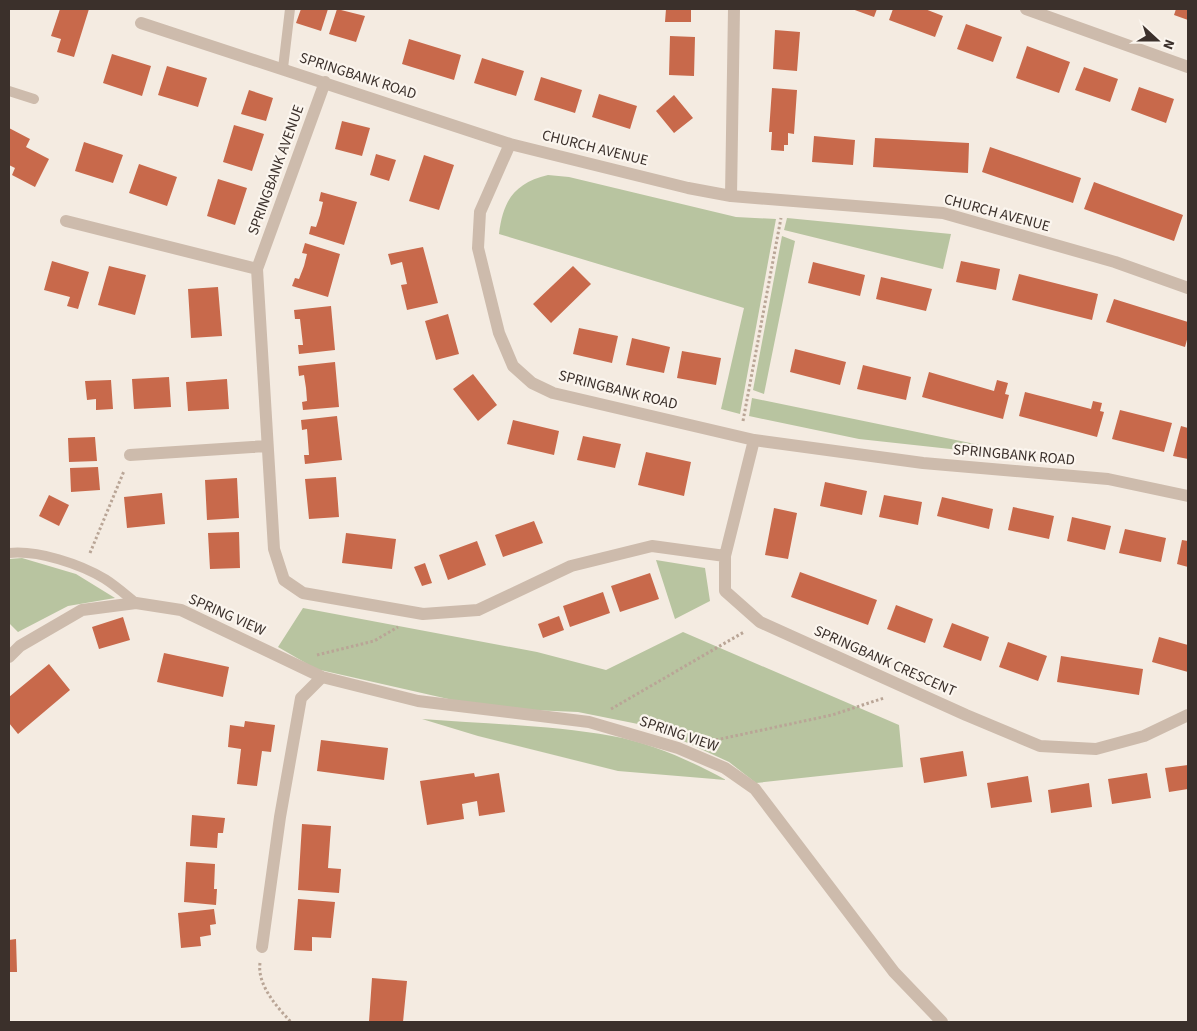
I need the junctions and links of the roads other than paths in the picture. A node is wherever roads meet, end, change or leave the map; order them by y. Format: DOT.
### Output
graph roads {
  1 [pos="290,9"];
  2 [pos="734,9"];
  3 [pos="1026,9"];
  4 [pos="141,23"];
  5 [pos="1188,67"];
  6 [pos="283,68"];
  7 [pos="325,82"];
  8 [pos="9,91"];
  9 [pos="34,99"];
  10 [pos="510,144"];
  11 [pos="731,196"];
  12 [pos="66,221"];
  13 [pos="257,269"];
  14 [pos="1188,288"];
  15 [pos="754,440"];
  16 [pos="268,446"];
  17 [pos="130,455"];
  18 [pos="1188,496"];
  19 [pos="9,553"];
  20 [pos="725,556"];
  21 [pos="136,603"];
  22 [pos="9,657"];
  23 [pos="322,677"];
  24 [pos="1188,715"];
  25 [pos="262,947"];
  26 [pos="942,1022"];
  1 -- 6 [label="lane"];
  2 -- 11 [label="street"];
  3 -- 5 [label="street"];
  4 -- 6 [label="street, SPRINGBANK ROAD"];
  6 -- 7 [label="street, SPRINGBANK ROAD"];
  7 -- 10 [label="street, SPRINGBANK ROAD"];
  7 -- 13 [label="street, SPRINGBANK AVENUE"];
  8 -- 9 [label="lane"];
  10 -- 11 [label="street, CHURCH AVENUE"];
  10 -- 15 [label="street, SPRINGBANK ROAD"];
  11 -- 14 [label="street, CHURCH AVENUE"];
  12 -- 13 [label="street"];
  13 -- 16 [label="street, SPRINGBANK AVENUE"];
  15 -- 18 [label="street, SPRINGBANK ROAD"];
  15 -- 20 [label="street, SPRINGBANK CRESCENT"];
  16 -- 17 [label="street"];
  16 -- 20 [label="street, SPRINGBANK AVENUE"];
  19 -- 21 [label="lane"];
  20 -- 24 [label="street, SPRINGBANK CRESCENT"];
  21 -- 22 [label="street, SPRING VIEW"];
  21 -- 23 [label="street, SPRING VIEW"];
  23 -- 25 [label="street"];
  23 -- 26 [label="street, SPRING VIEW"];
}
